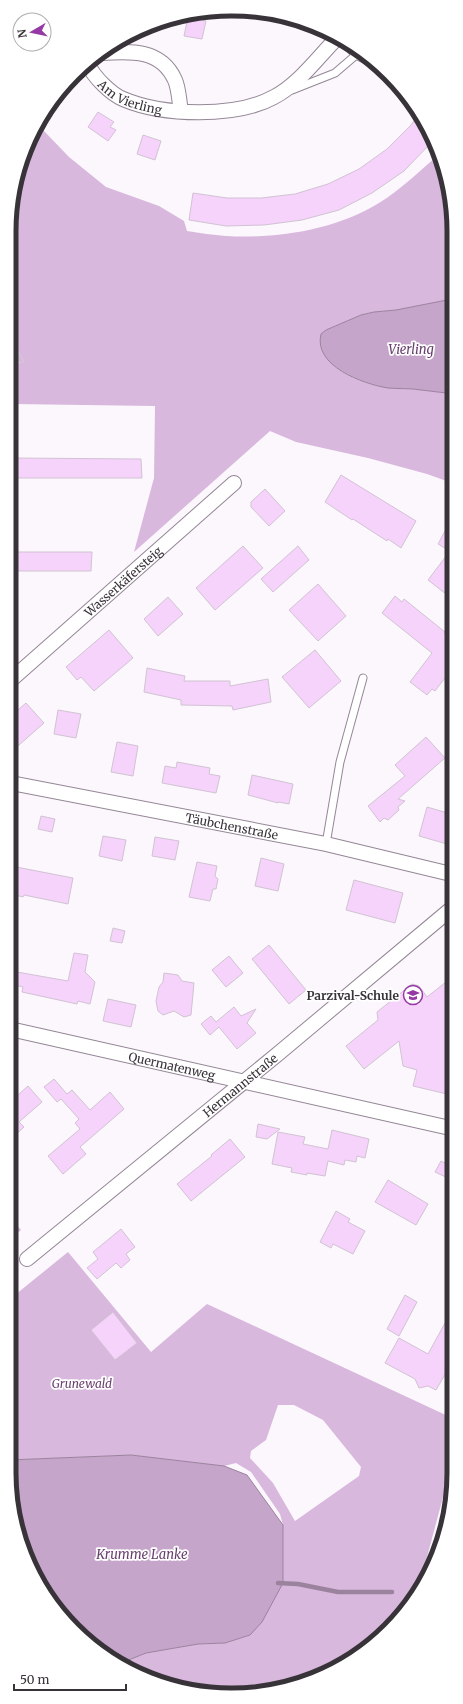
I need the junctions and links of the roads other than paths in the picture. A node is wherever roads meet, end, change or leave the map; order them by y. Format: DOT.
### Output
graph roads {
  1 [pos="333,42"];
  2 [pos="112,52"];
  3 [pos="356,55"];
  4 [pos="90,68"];
  5 [pos="284,92"];
  6 [pos="181,111"];
  7 [pos="234,483"];
  8 [pos="16,675"];
  9 [pos="363,678"];
  10 [pos="16,784"];
  11 [pos="326,844"];
  12 [pos="447,873"];
  13 [pos="447,912"];
  14 [pos="16,1030"];
  15 [pos="243,1082"];
  16 [pos="447,1127"];
  17 [pos="27,1260"];
  1 -- 5 [label="street, Am Vierling"];
  2 -- 6 [label="street, Am Vierling"];
  3 -- 5 [label="lane, Am Vierling"];
  4 -- 6 [label="street, Am Vierling"];
  5 -- 6 [label="street, Am Vierling"];
  7 -- 8 [label="street, Wasserkäfersteig"];
  9 -- 11 [label="lane"];
  10 -- 11 [label="street, Täubchenstraße"];
  11 -- 12 [label="street, Täubchenstraße"];
  13 -- 15 [label="street, Hermannstraße"];
  14 -- 15 [label="street, Quermatenweg"];
  15 -- 16 [label="street, Quermatenweg"];
  15 -- 17 [label="street, Hermannstraße"];
}
